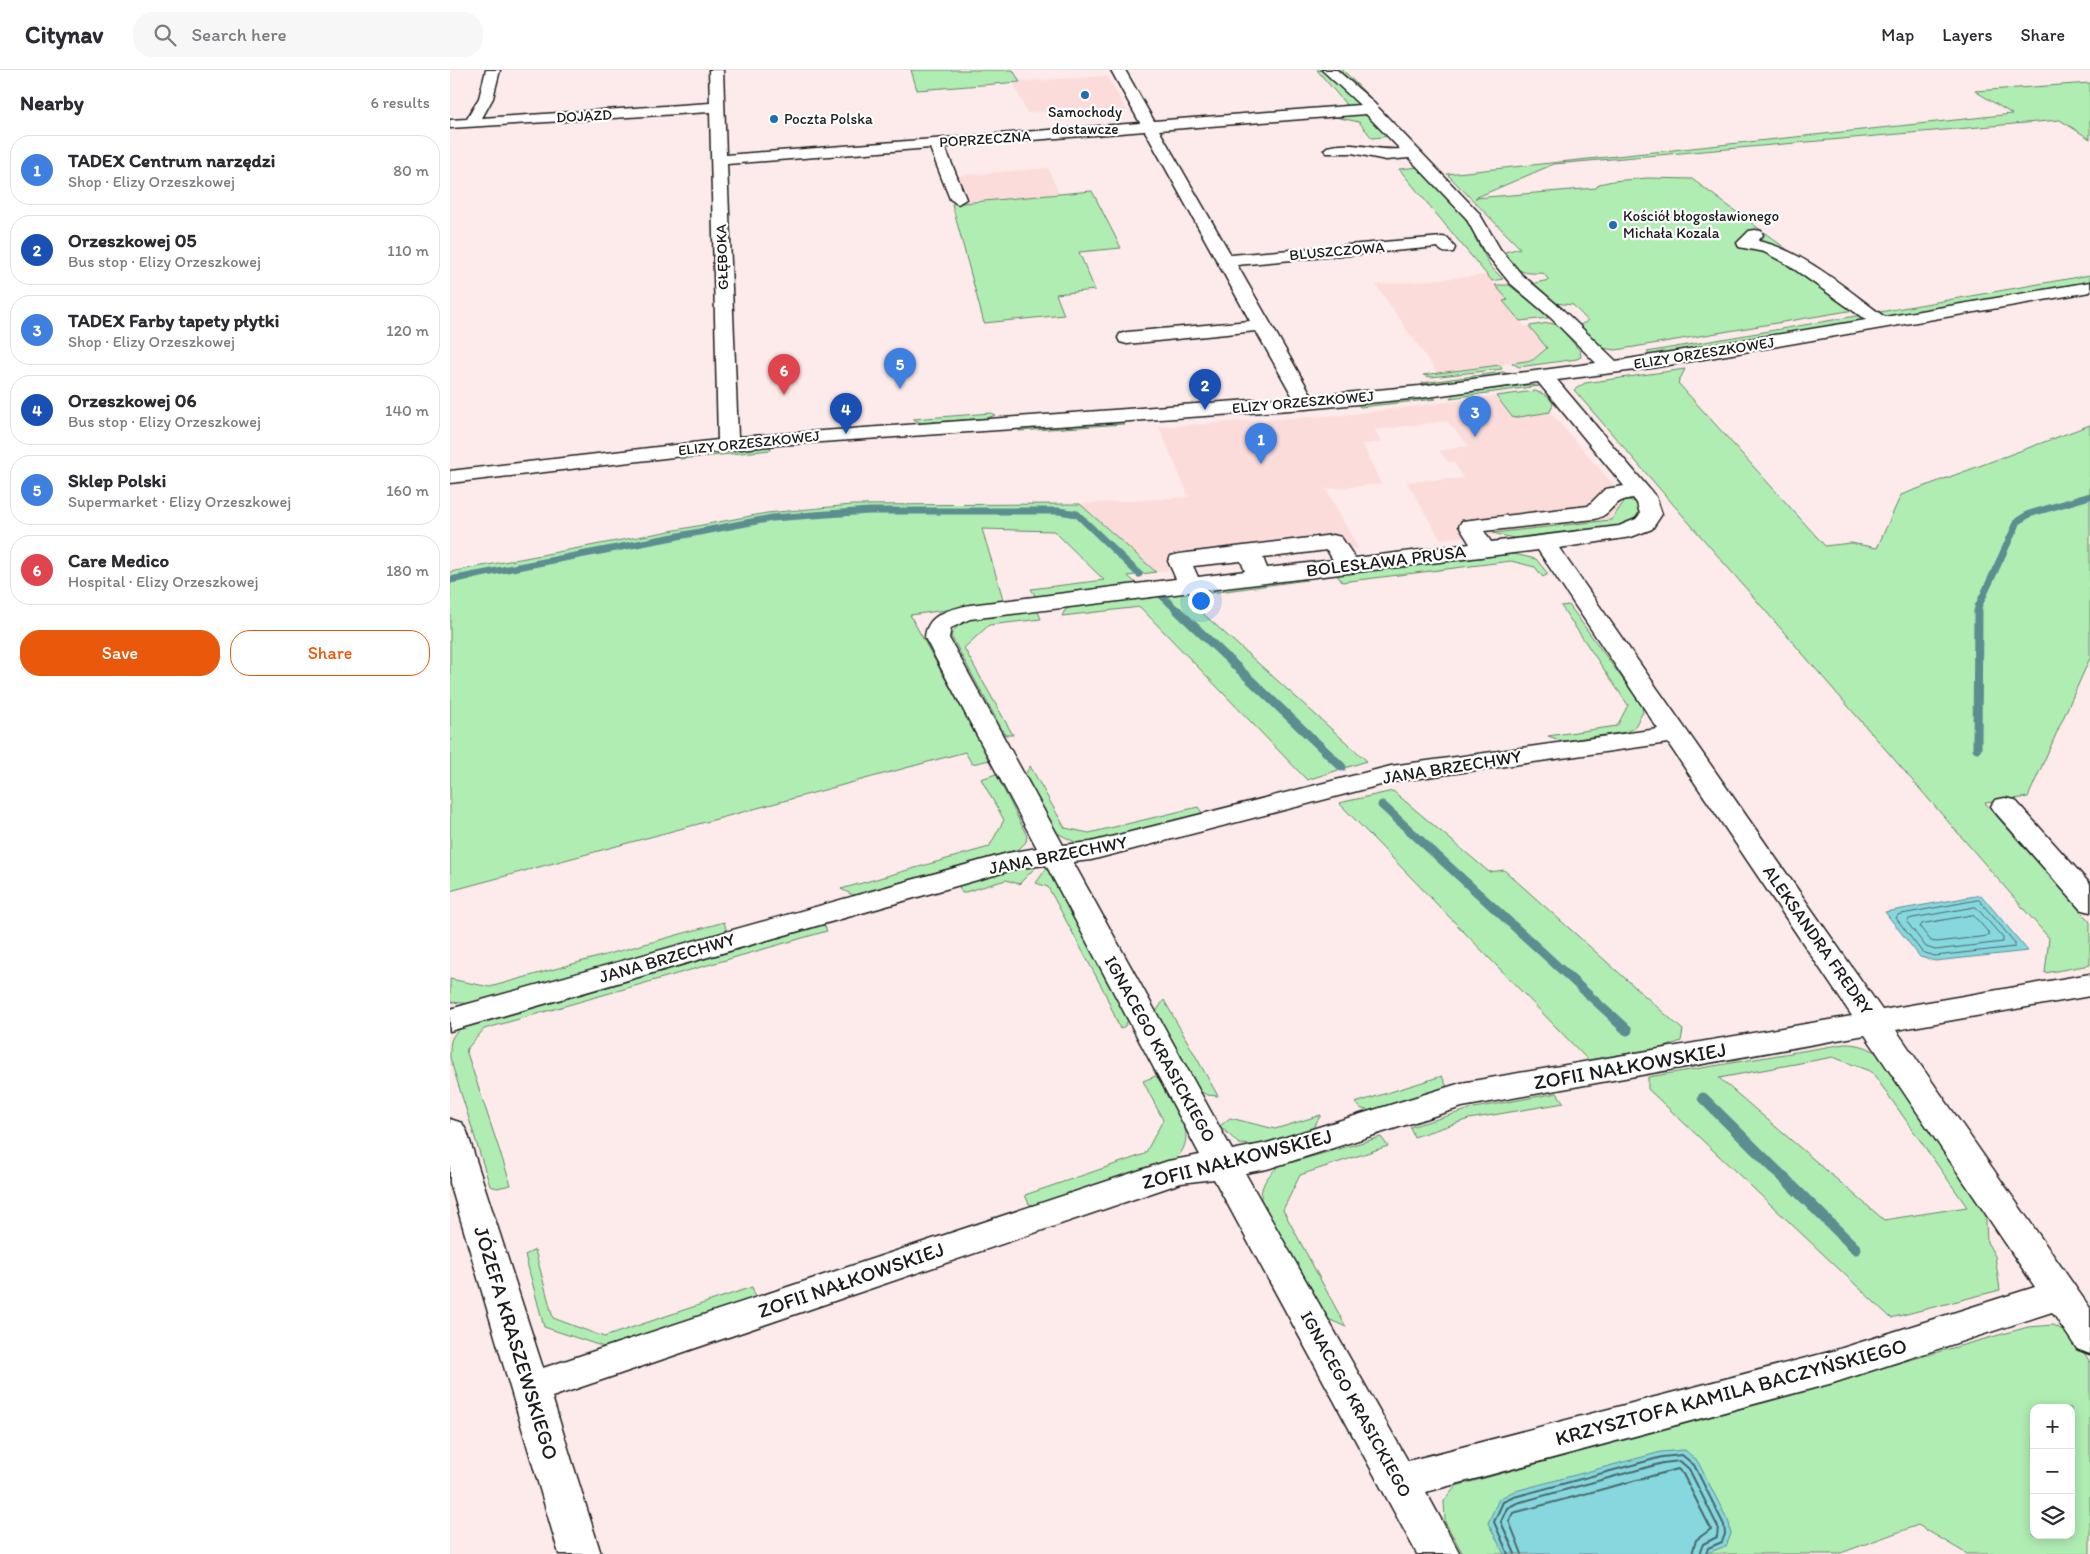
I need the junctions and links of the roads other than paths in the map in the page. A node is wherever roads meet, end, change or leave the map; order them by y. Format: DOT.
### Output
graph roads {
  1 [pos="493,70"];
  2 [pos="716,70"];
  3 [pos="1118,70"];
  4 [pos="1329,70"];
  5 [pos="717,107"];
  6 [pos="1370,110"];
  7 [pos="472,122"];
  8 [pos="450,124"];
  9 [pos="1150,126"];
  10 [pos="936,142"];
  11 [pos="1332,150"];
  12 [pos="1412,153"];
  13 [pos="719,160"];
  14 [pos="958,200"];
  15 [pos="1755,236"];
  16 [pos="1447,248"];
  17 [pos="1226,261"];
  18 [pos="2090,287"];
  19 [pos="1882,323"];
  20 [pos="1262,325"];
  21 [pos="1127,338"];
  22 [pos="1611,368"];
  23 [pos="1544,377"];
  24 [pos="1306,403"];
  25 [pos="728,444"];
  26 [pos="450,477"];
  27 [pos="1639,491"];
  28 [pos="1544,543"];
  29 [pos="1484,549"];
  30 [pos="1249,553"];
  31 [pos="1348,565"];
  32 [pos="1259,576"];
  33 [pos="1190,584"];
  34 [pos="944,622"];
  35 [pos="1675,734"];
  36 [pos="2005,806"];
  37 [pos="1054,854"];
  38 [pos="2090,902"];
  39 [pos="2090,985"];
  40 [pos="450,1020"];
  41 [pos="1875,1024"];
  42 [pos="450,1132"];
  43 [pos="1223,1165"];
  44 [pos="2061,1294"];
  45 [pos="2090,1338"];
  46 [pos="530,1388"];
  47 [pos="1399,1481"];
  48 [pos="580,1554"];
  49 [pos="1439,1554"];
  1 -- 7 [label="street"];
  2 -- 5 [label="street, GŁĘBOKA"];
  3 -- 9 [label="street"];
  4 -- 6 [label="street"];
  5 -- 7 [label="street, DOJAZD"];
  5 -- 13 [label="street, GŁĘBOKA"];
  6 -- 9 [label="street, POPRZECZNA"];
  6 -- 12 [label="street"];
  7 -- 8 [label="street, DOJAZD"];
  9 -- 10 [label="street, POPRZECZNA"];
  9 -- 17 [label="street"];
  10 -- 13 [label="street, POPRZECZNA"];
  10 -- 14 [label="street"];
  11 -- 12 [label="street"];
  12 -- 22 [label="street"];
  13 -- 25 [label="street, GŁĘBOKA"];
  15 -- 19 [label="street"];
  16 -- 17 [label="street, BLUSZCZOWA"];
  17 -- 20 [label="street"];
  18 -- 19 [label="street, ELIZY ORZESZKOWEJ"];
  19 -- 22 [label="street, ELIZY ORZESZKOWEJ"];
  20 -- 21 [label="street"];
  20 -- 24 [label="street"];
  22 -- 23 [label="street, ELIZY ORZESZKOWEJ"];
  23 -- 24 [label="street, ELIZY ORZESZKOWEJ"];
  23 -- 27 [label="street, BOLESŁAWA PRUSA"];
  24 -- 25 [label="street, ELIZY ORZESZKOWEJ"];
  25 -- 26 [label="street, ELIZY ORZESZKOWEJ"];
  27 -- 28 [label="street, BOLESŁAWA PRUSA"];
  27 -- 29 [label="street"];
  28 -- 29 [label="street, BOLESŁAWA PRUSA"];
  28 -- 35 [label="street, ALEKSANDRA FREDRY"];
  29 -- 31 [label="street, BOLESŁAWA PRUSA"];
  30 -- 31 [label="street"];
  30 -- 32 [label="street"];
  30 -- 33 [label="street"];
  31 -- 32 [label="street, BOLESŁAWA PRUSA"];
  32 -- 33 [label="street, BOLESŁAWA PRUSA"];
  33 -- 34 [label="street, BOLESŁAWA PRUSA"];
  34 -- 37 [label="street, IGNACEGO KRASICKIEGO"];
  35 -- 37 [label="street, JANA BRZECHWY"];
  35 -- 41 [label="street, ALEKSANDRA FREDRY"];
  36 -- 38 [label="street"];
  37 -- 40 [label="street, JANA BRZECHWY"];
  37 -- 43 [label="street, IGNACEGO KRASICKIEGO"];
  39 -- 41 [label="street, ZOFII NAŁKOWSKIEJ"];
  41 -- 43 [label="street, ZOFII NAŁKOWSKIEJ"];
  41 -- 44 [label="street, ALEKSANDRA FREDRY"];
  42 -- 46 [label="street, JÓZEFA KRASZEWSKIEGO"];
  43 -- 46 [label="street, ZOFII NAŁKOWSKIEJ"];
  43 -- 47 [label="street, IGNACEGO KRASICKIEGO"];
  44 -- 45 [label="street, ALEKSANDRA FREDRY"];
  44 -- 47 [label="street, KRZYSZTOFA KAMILA BACZYŃSKIEGO"];
  46 -- 48 [label="street, JÓZEFA KRASZEWSKIEGO"];
  47 -- 49 [label="street, IGNACEGO KRASICKIEGO"];
}
